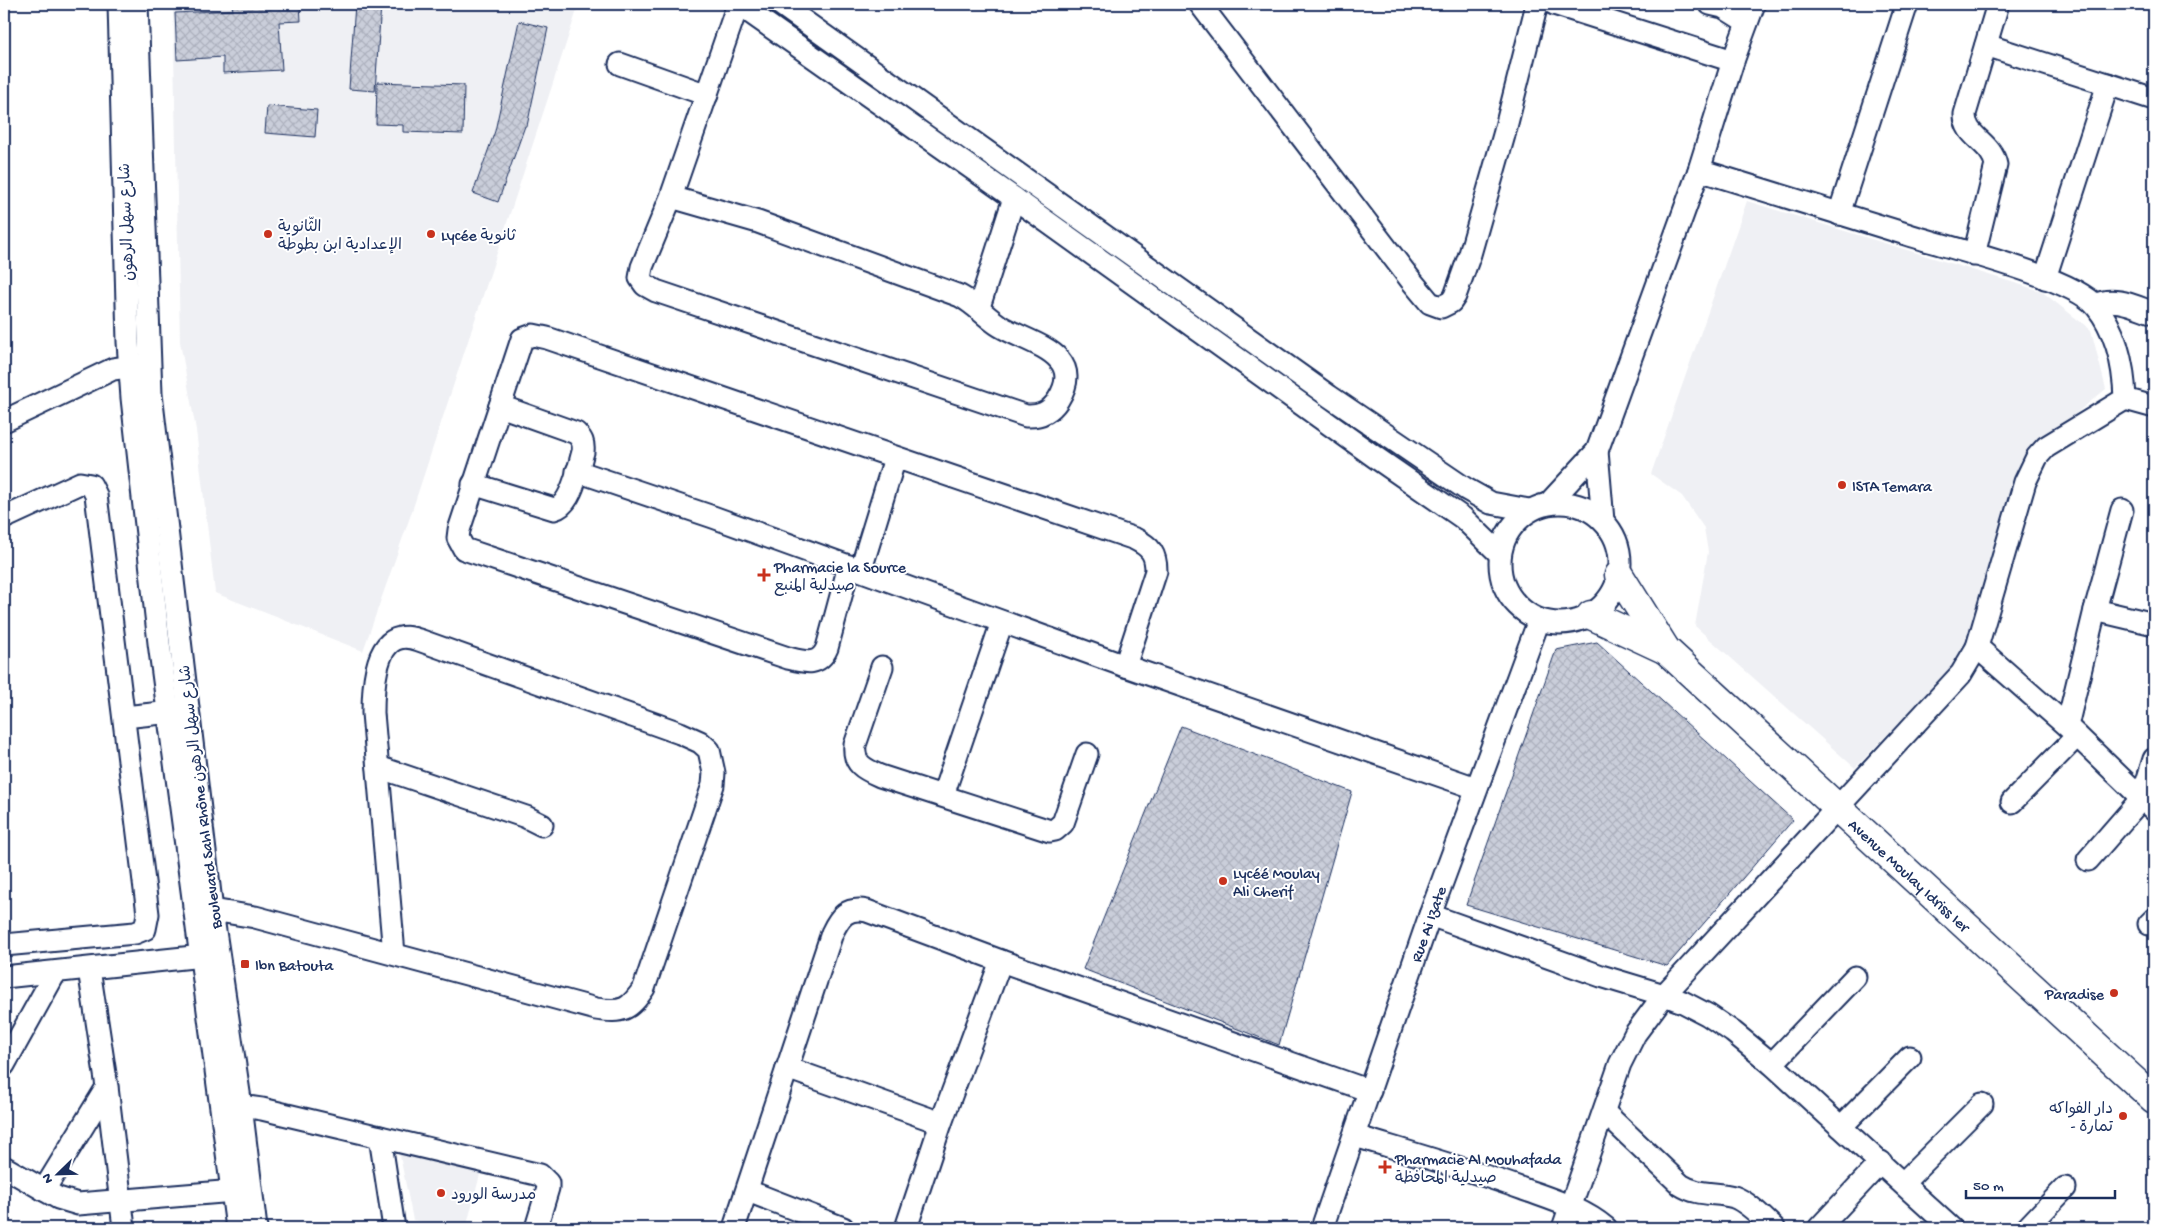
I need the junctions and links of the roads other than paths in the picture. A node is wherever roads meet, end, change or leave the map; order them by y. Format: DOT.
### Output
graph roads {
  1 [pos="119,4"];
  2 [pos="137,4"];
  3 [pos="738,4"];
  4 [pos="780,4"];
  5 [pos="1200,4"];
  6 [pos="1537,4"];
  7 [pos="1554,4"];
  8 [pos="1710,4"];
  9 [pos="1907,4"];
  10 [pos="1998,4"];
  11 [pos="1750,13"];
  12 [pos="1986,45"];
  13 [pos="1733,61"];
  14 [pos="620,64"];
  15 [pos="2108,84"];
  16 [pos="707,95"];
  17 [pos="2154,99"];
  18 [pos="1699,170"];
  19 [pos="671,197"];
  20 [pos="1014,198"];
  21 [pos="1839,214"];
  22 [pos="1974,255"];
  23 [pos="2045,278"];
  24 [pos="2096,305"];
  25 [pos="979,307"];
  26 [pos="2154,313"];
  27 [pos="139,365"];
  28 [pos="2126,399"];
  29 [pos="500,406"];
  30 [pos="2154,407"];
  31 [pos="4,421"];
  32 [pos="137,441"];
  33 [pos="1597,451"];
  34 [pos="895,458"];
  35 [pos="577,472"];
  36 [pos="473,484"];
  37 [pos="1539,507"];
  38 [pos="2122,510"];
  39 [pos="4,518"];
  40 [pos="1603,521"];
  41 [pos="1500,554"];
  42 [pos="855,568"];
  43 [pos="1619,575"];
  44 [pos="2095,610"];
  45 [pos="1591,615"];
  46 [pos="1539,620"];
  47 [pos="1002,622"];
  48 [pos="2154,624"];
  49 [pos="1978,647"];
  50 [pos="1666,650"];
  51 [pos="1125,666"];
  52 [pos="882,668"];
  53 [pos="178,711"];
  54 [pos="124,716"];
  55 [pos="2072,731"];
  56 [pos="1087,754"];
  57 [pos="2154,759"];
  58 [pos="378,767"];
  59 [pos="1476,788"];
  60 [pos="943,795"];
  61 [pos="2012,802"];
  62 [pos="2148,804"];
  63 [pos="1839,808"];
  64 [pos="542,825"];
  65 [pos="2088,860"];
  66 [pos="203,909"];
  67 [pos="1430,915"];
  68 [pos="4,945"];
  69 [pos="394,954"];
  70 [pos="209,956"];
  71 [pos="1001,961"];
  72 [pos="89,969"];
  73 [pos="54,973"];
  74 [pos="4,977"];
  75 [pos="1854,977"];
  76 [pos="1664,995"];
  77 [pos="1910,1057"];
  78 [pos="1772,1064"];
  79 [pos="4,1065"];
  80 [pos="787,1068"];
  81 [pos="106,1087"];
  82 [pos="1370,1091"];
  83 [pos="2154,1099"];
  84 [pos="1982,1104"];
  85 [pos="231,1107"];
  86 [pos="1604,1112"];
  87 [pos="941,1123"];
  88 [pos="1841,1127"];
  89 [pos="1355,1136"];
  90 [pos="380,1137"];
  91 [pos="1881,1162"];
  92 [pos="4,1167"];
  93 [pos="1903,1183"];
  94 [pos="2065,1188"];
  95 [pos="44,1190"];
  96 [pos="242,1190"];
  97 [pos="748,1191"];
  98 [pos="120,1201"];
  99 [pos="1571,1206"];
  100 [pos="124,1228"];
  101 [pos="236,1228"];
  102 [pos="256,1228"];
  103 [pos="394,1228"];
  104 [pos="536,1228"];
  105 [pos="734,1228"];
  106 [pos="844,1228"];
  107 [pos="906,1228"];
  108 [pos="1322,1228"];
  109 [pos="1563,1228"];
  110 [pos="1606,1228"];
  111 [pos="1774,1228"];
  112 [pos="1819,1228"];
  113 [pos="1951,1228"];
  114 [pos="2027,1228"];
  1 -- 27 [label="street, شارع سهل الرهون"];
  2 -- 27 [label="street, شارع سهل الرهون"];
  3 -- 16 [label="street"];
  3 -- 20 [label="street"];
  4 -- 37 [label="street"];
  5 -- 6 [label="street"];
  7 -- 13 [label="street"];
  8 -- 11 [label="street"];
  9 -- 21 [label="street"];
  10 -- 12 [label="street"];
  11 -- 13 [label="street"];
  12 -- 15 [label="street"];
  12 -- 22 [label="street"];
  13 -- 18 [label="street"];
  14 -- 16 [label="street"];
  15 -- 17 [label="street"];
  15 -- 23 [label="street"];
  16 -- 19 [label="street"];
  18 -- 21 [label="street"];
  18 -- 33 [label="street"];
  19 -- 25 [label="street"];
  19 -- 25 [label="street"];
  20 -- 25 [label="street"];
  20 -- 41 [label="street"];
  21 -- 22 [label="street"];
  22 -- 23 [label="street"];
  23 -- 24 [label="street"];
  24 -- 26 [label="street"];
  24 -- 28 [label="street"];
  27 -- 31 [label="street"];
  27 -- 32 [label="street, شارع سهل الرهون"];
  27 -- 53 [label="street, Boulevard Sahl Rhône شارع سهل الرهون"];
  28 -- 30 [label="street"];
  28 -- 49 [label="street"];
  29 -- 34 [label="street"];
  29 -- 35 [label="street"];
  29 -- 36 [label="street"];
  32 -- 53 [label="street, Boulevard Sahl Rhône شارع سهل الرهون"];
  33 -- 37 [label="street"];
  33 -- 40 [label="street"];
  34 -- 42 [label="street"];
  34 -- 51 [label="street"];
  35 -- 36 [label="street"];
  35 -- 42 [label="street"];
  36 -- 42 [label="street"];
  37 -- 40 [label="street"];
  37 -- 41 [label="street"];
  38 -- 44 [label="street"];
  39 -- 54 [label="street"];
  40 -- 43 [label="street"];
  41 -- 46 [label="street"];
  42 -- 47 [label="street"];
  43 -- 45 [label="street"];
  43 -- 50 [label="main road"];
  44 -- 48 [label="street"];
  44 -- 55 [label="street"];
  45 -- 46 [label="street"];
  45 -- 50 [label="main road"];
  46 -- 59 [label="street, Rue Ai Izate"];
  47 -- 51 [label="street"];
  47 -- 60 [label="street"];
  49 -- 55 [label="street"];
  49 -- 63 [label="street"];
  50 -- 63 [label="main road, Avenue Moulay Idriss Ier"];
  51 -- 59 [label="street"];
  52 -- 60 [label="street"];
  53 -- 54 [label="street"];
  53 -- 66 [label="street, Boulevard Sahl Rhône شارع سهل الرهون"];
  54 -- 68 [label="street"];
  55 -- 61 [label="street"];
  55 -- 62 [label="street"];
  56 -- 60 [label="street"];
  57 -- 62 [label="street"];
  58 -- 64 [label="street"];
  58 -- 69 [label="street"];
  58 -- 69 [label="street"];
  59 -- 67 [label="street, Rue Ai Izate"];
  62 -- 65 [label="street"];
  63 -- 76 [label="street"];
  63 -- 83 [label="main road, Avenue Moulay Idriss Ier"];
  66 -- 69 [label="street"];
  66 -- 70 [label="street, Boulevard Sahl Rhône شارع سهل الرهون"];
  67 -- 76 [label="street"];
  67 -- 82 [label="street, Rue Ai Izate"];
  70 -- 72 [label="street"];
  70 -- 85 [label="street, Boulevard Sahl Rhône شارع سهل الرهون"];
  71 -- 80 [label="street"];
  71 -- 82 [label="street"];
  71 -- 87 [label="street"];
  72 -- 73 [label="street"];
  72 -- 81 [label="street"];
  73 -- 74 [label="street"];
  73 -- 79 [label="street"];
  75 -- 78 [label="street"];
  76 -- 78 [label="street"];
  76 -- 86 [label="street"];
  77 -- 88 [label="street"];
  78 -- 88 [label="street"];
  80 -- 87 [label="street"];
  80 -- 97 [label="street"];
  81 -- 95 [label="street"];
  81 -- 98 [label="street"];
  82 -- 89 [label="street, Rue Ai Izate"];
  84 -- 93 [label="street"];
  85 -- 90 [label="street"];
  85 -- 96 [label="street, Boulevard Sahl Rhône شارع سهل الرهون"];
  86 -- 99 [label="street"];
  86 -- 111 [label="street"];
  87 -- 107 [label="street"];
  88 -- 91 [label="street"];
  89 -- 99 [label="street"];
  89 -- 108 [label="street, Rue Ai Izate"];
  90 -- 103 [label="street"];
  90 -- 104 [label="street"];
  91 -- 93 [label="street"];
  91 -- 112 [label="street"];
  92 -- 95 [label="street"];
  93 -- 113 [label="street"];
  94 -- 114 [label="street"];
  95 -- 98 [label="street"];
  96 -- 98 [label="street"];
  96 -- 101 [label="street, Boulevard Sahl Rhône شارع سهل الرهون"];
  96 -- 102 [label="street, Boulevard Sahl Rhône شارع سهل الرهون"];
  97 -- 105 [label="street"];
  97 -- 106 [label="street"];
  98 -- 100 [label="street"];
  99 -- 109 [label="street"];
  99 -- 110 [label="street"];
}
